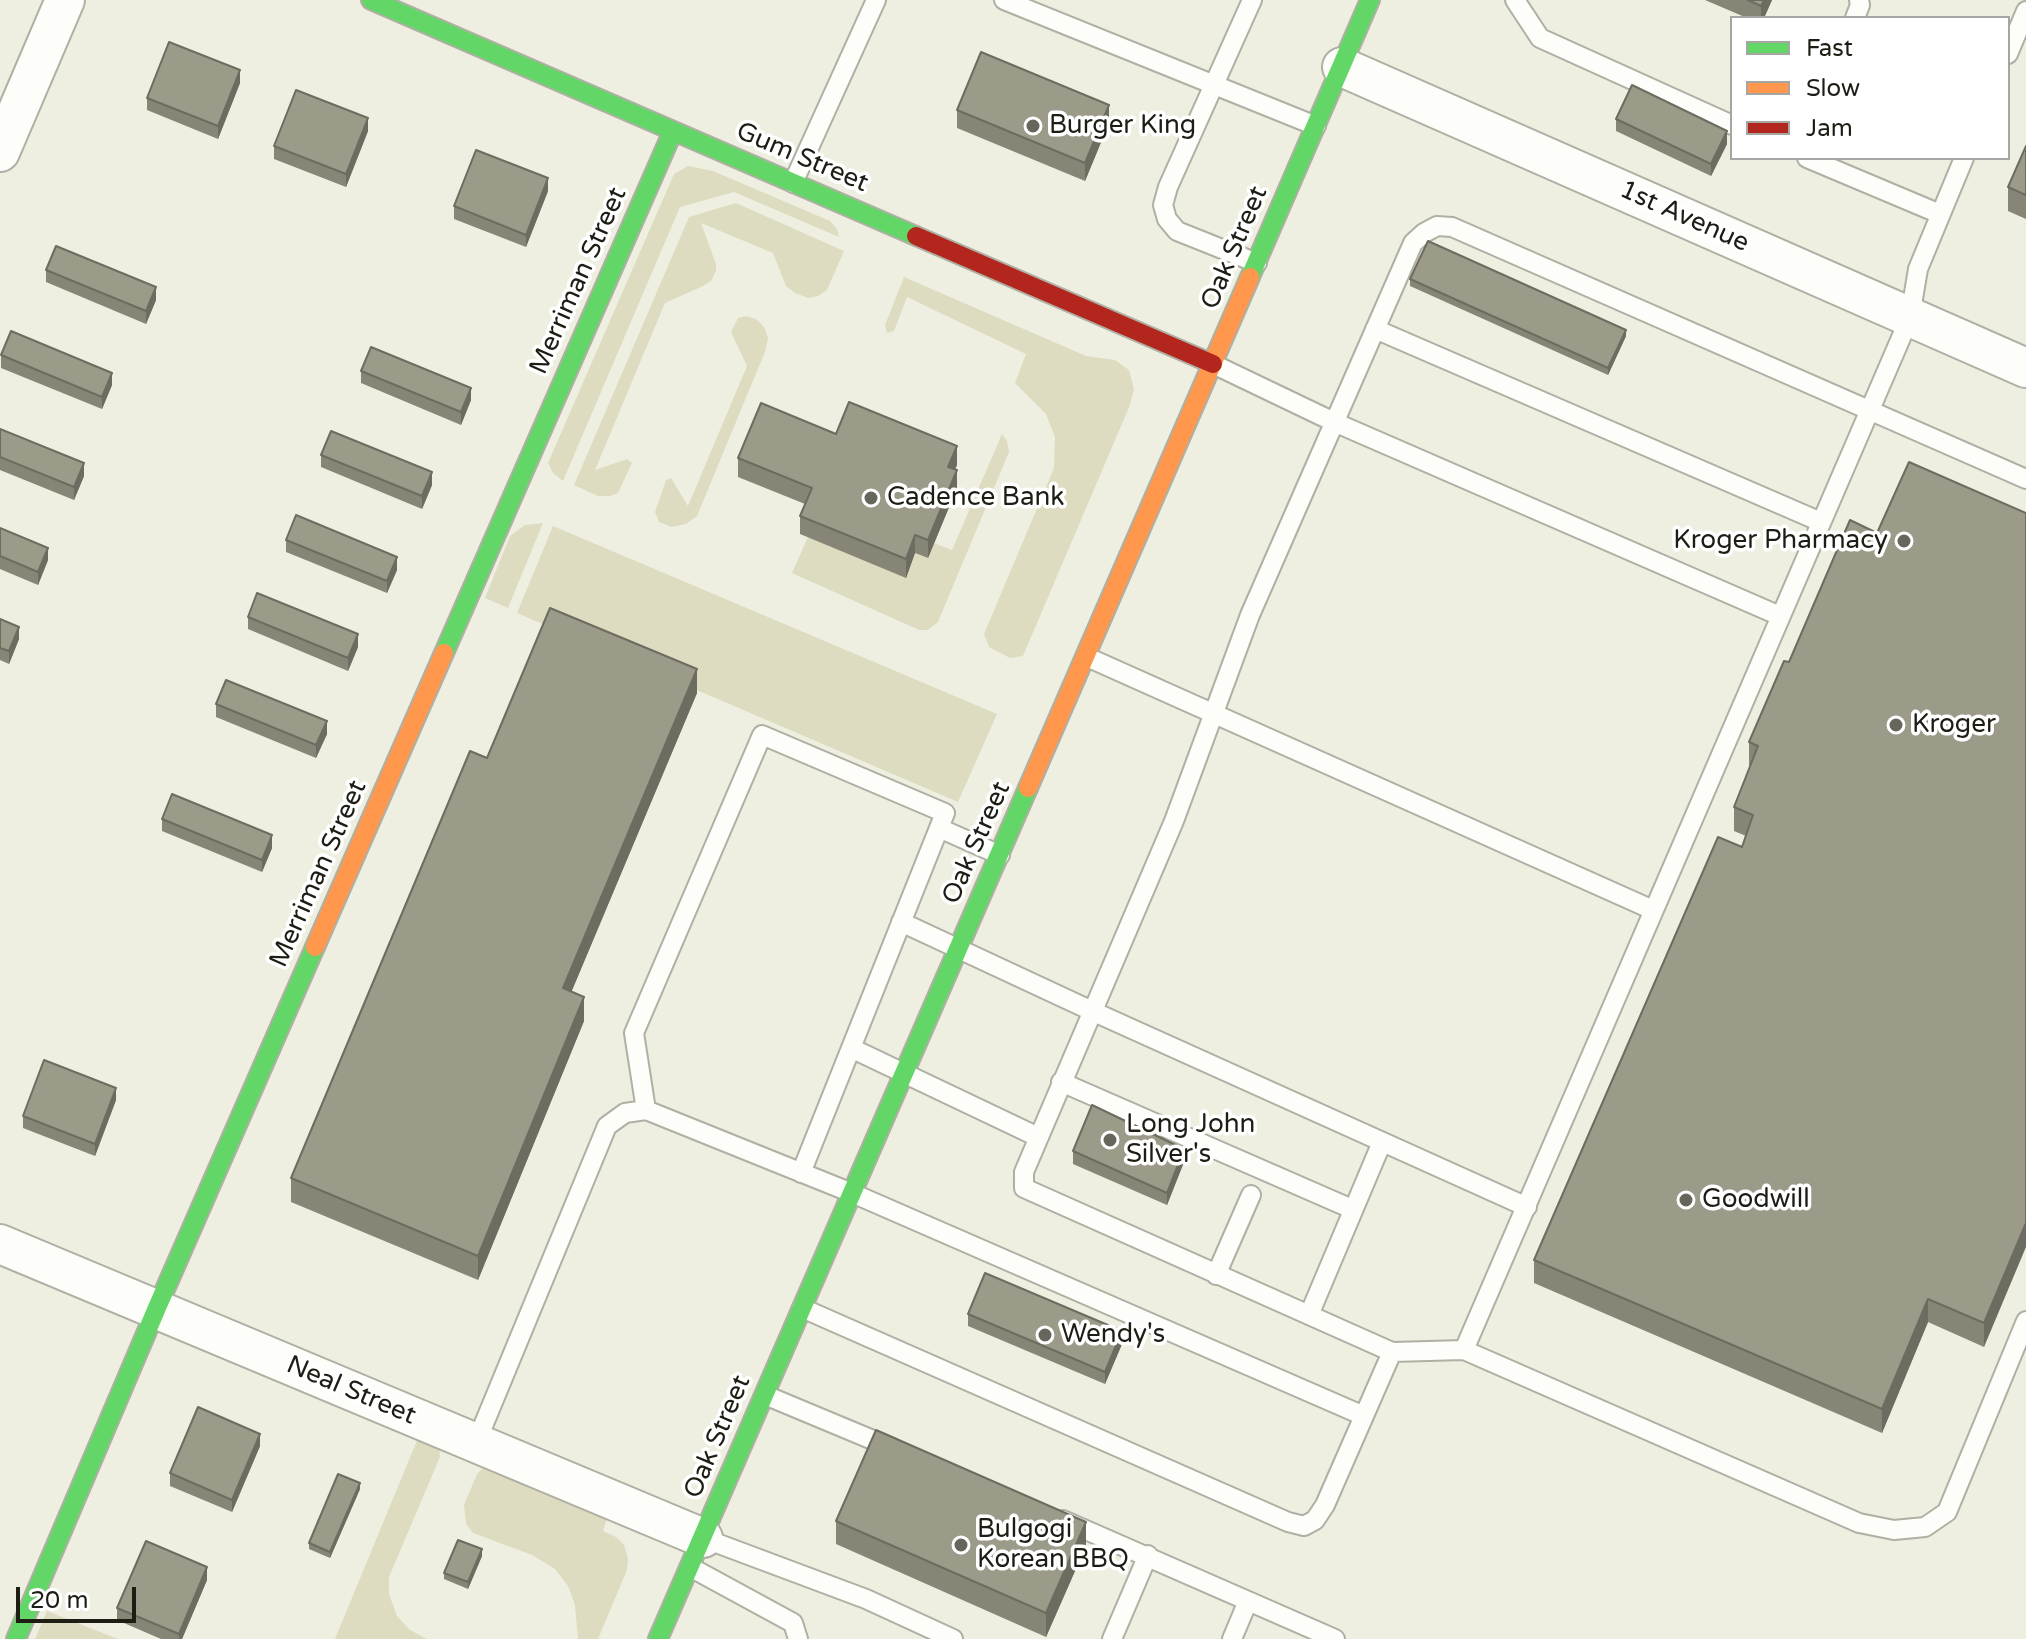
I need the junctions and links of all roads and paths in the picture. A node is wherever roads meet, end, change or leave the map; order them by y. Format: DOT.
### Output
graph roads {
  1 [pos="65,0"];
  2 [pos="371,0"];
  3 [pos="876,0"];
  4 [pos="1004,0"];
  5 [pos="1252,0"];
  6 [pos="1370,0"];
  7 [pos="1515,0"];
  8 [pos="2026,11"];
  9 [pos="2010,49"];
  10 [pos="1342,67"];
  11 [pos="1215,85"];
  12 [pos="1730,124"];
  13 [pos="1316,126"];
  14 [pos="673,131"];
  15 [pos="0,152"];
  16 [pos="1812,160"];
  17 [pos="1963,160"];
  18 [pos="793,183"];
  19 [pos="1940,214"];
  20 [pos="1257,263"];
  21 [pos="1910,317"];
  22 [pos="1375,329"];
  23 [pos="1213,364"];
  24 [pos="2026,368"];
  25 [pos="1869,411"];
  26 [pos="1334,422"];
  27 [pos="2026,479"];
  28 [pos="1821,522"];
  29 [pos="1780,616"];
  30 [pos="1087,657"];
  31 [pos="1214,714"];
  32 [pos="939,828"];
  33 [pos="1000,855"];
  34 [pos="1653,910"];
  35 [pos="901,922"];
  36 [pos="959,948"];
  37 [pos="1092,1011"];
  38 [pos="851,1048"];
  39 [pos="904,1074"];
  40 [pos="1061,1082"];
  41 [pos="646,1110"];
  42 [pos="1038,1137"];
  43 [pos="1382,1142"];
  44 [pos="801,1173"];
  45 [pos="852,1193"];
  46 [pos="1251,1195"];
  47 [pos="1527,1207"];
  48 [pos="1352,1209"];
  49 [pos="0,1244"];
  50 [pos="1216,1275"];
  51 [pos="802,1308"];
  52 [pos="156,1310"];
  53 [pos="1309,1315"];
  54 [pos="2026,1321"];
  55 [pos="1464,1350"];
  56 [pos="1392,1352"];
  57 [pos="765,1395"];
  58 [pos="1364,1416"];
  59 [pos="476,1443"];
  60 [pos="912,1456"];
  61 [pos="1045,1512"];
  62 [pos="696,1552"];
  63 [pos="1148,1555"];
  64 [pos="1248,1601"];
  65 [pos="16,1639"];
  66 [pos="658,1639"];
  67 [pos="798,1639"];
  68 [pos="953,1639"];
  69 [pos="1112,1639"];
  70 [pos="1232,1639"];
  71 [pos="1335,1639"];
  1 -- 15 [label="street"];
  2 -- 14 [label="main road, Gum Street"];
  3 -- 18 [label="lane"];
  4 -- 11 [label="lane"];
  5 -- 11 [label="lane"];
  6 -- 10 [label="main road, Oak Street"];
  7 -- 12 [label="lane"];
  8 -- 9 [label="lane"];
  10 -- 13 [label="main road, Oak Street"];
  10 -- 21 [label="street, 1st Avenue"];
  11 -- 13 [label="lane"];
  11 -- 20 [label="lane"];
  13 -- 20 [label="main road, Oak Street"];
  14 -- 18 [label="main road, Gum Street"];
  14 -- 52 [label="main road, Merriman Street"];
  16 -- 19 [label="lane"];
  17 -- 19 [label="lane"];
  18 -- 23 [label="main road, Gum Street"];
  19 -- 21 [label="lane"];
  20 -- 23 [label="main road, Oak Street"];
  21 -- 24 [label="street, 1st Avenue"];
  21 -- 25 [label="lane"];
  22 -- 25 [label="lane"];
  22 -- 26 [label="lane"];
  22 -- 28 [label="lane"];
  23 -- 26 [label="lane"];
  23 -- 30 [label="main road, Oak Street"];
  25 -- 27 [label="lane"];
  25 -- 28 [label="lane"];
  26 -- 29 [label="lane"];
  26 -- 31 [label="lane"];
  28 -- 29 [label="lane"];
  29 -- 34 [label="lane"];
  30 -- 31 [label="lane"];
  30 -- 33 [label="main road, Oak Street"];
  31 -- 34 [label="lane"];
  31 -- 37 [label="lane"];
  32 -- 33 [label="lane"];
  32 -- 35 [label="lane"];
  32 -- 41 [label="lane"];
  33 -- 36 [label="main road, Oak Street"];
  34 -- 47 [label="lane"];
  35 -- 36 [label="lane"];
  35 -- 38 [label="lane"];
  36 -- 37 [label="lane"];
  36 -- 39 [label="main road, Oak Street"];
  37 -- 40 [label="lane"];
  37 -- 43 [label="lane"];
  38 -- 39 [label="lane"];
  38 -- 44 [label="lane"];
  39 -- 42 [label="lane"];
  39 -- 45 [label="main road, Oak Street"];
  40 -- 42 [label="lane"];
  40 -- 48 [label="lane"];
  41 -- 44 [label="lane"];
  41 -- 59 [label="lane"];
  42 -- 50 [label="lane"];
  43 -- 47 [label="lane"];
  43 -- 48 [label="lane"];
  44 -- 45 [label="lane"];
  45 -- 51 [label="main road, Oak Street"];
  45 -- 58 [label="lane"];
  46 -- 50 [label="lane"];
  47 -- 55 [label="lane"];
  48 -- 53 [label="lane"];
  49 -- 52 [label="street, Neal Street"];
  50 -- 53 [label="lane"];
  51 -- 57 [label="main road, Oak Street"];
  51 -- 58 [label="lane"];
  52 -- 59 [label="street, Neal Street"];
  52 -- 65 [label="main road, Merriman Street"];
  53 -- 56 [label="lane"];
  54 -- 55 [label="lane"];
  55 -- 56 [label="lane"];
  56 -- 58 [label="lane"];
  57 -- 60 [label="lane"];
  57 -- 62 [label="main road, Oak Street"];
  59 -- 62 [label="street, Neal Street"];
  61 -- 63 [label="lane"];
  62 -- 66 [label="main road, Oak Street"];
  62 -- 67 [label="lane"];
  62 -- 68 [label="lane"];
  63 -- 64 [label="lane"];
  63 -- 69 [label="lane"];
  64 -- 70 [label="lane"];
  64 -- 71 [label="lane"];
}
